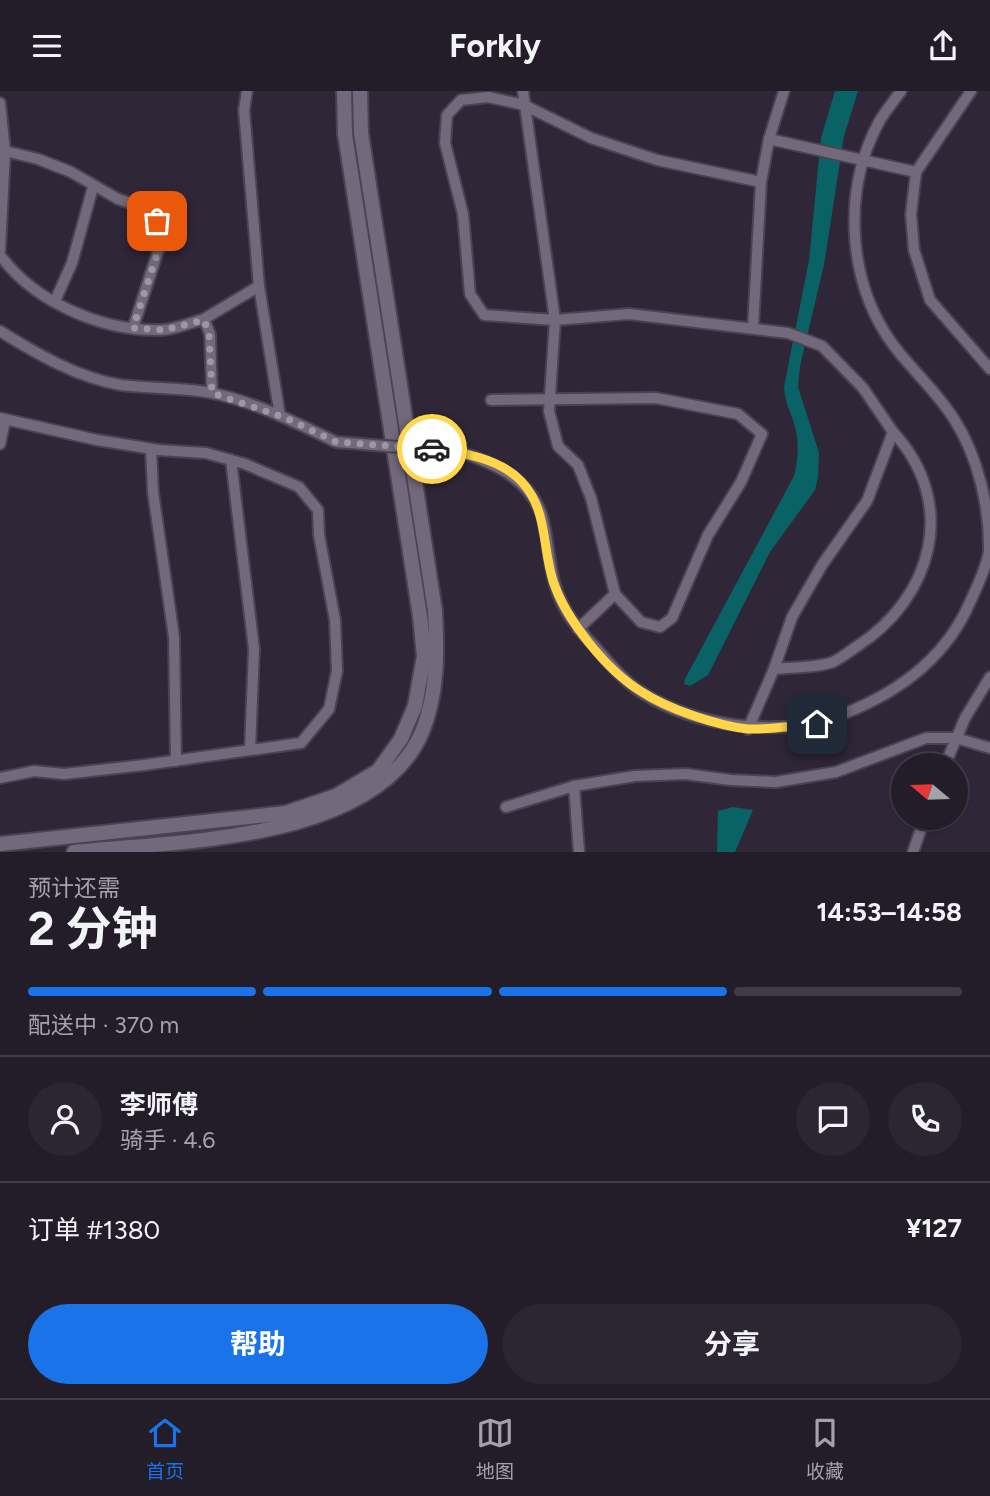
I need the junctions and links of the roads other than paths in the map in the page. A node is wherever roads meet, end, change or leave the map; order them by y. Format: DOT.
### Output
graph roads {
  1 [pos="247,91"];
  2 [pos="344,91"];
  3 [pos="360,91"];
  4 [pos="523,91"];
  5 [pos="784,91"];
  6 [pos="901,91"];
  7 [pos="971,91"];
  8 [pos="0,103"];
  9 [pos="524,105"];
  10 [pos="769,139"];
  11 [pos="5,151"];
  12 [pos="864,159"];
  13 [pos="916,172"];
  14 [pos="761,182"];
  15 [pos="93,187"];
  16 [pos="0,253"];
  17 [pos="259,286"];
  18 [pos="55,301"];
  19 [pos="204,320"];
  20 [pos="555,320"];
  21 [pos="133,328"];
  22 [pos="753,328"];
  23 [pos="0,331"];
  24 [pos="990,369"];
  25 [pos="212,393"];
  26 [pos="491,401"];
  27 [pos="550,401"];
  28 [pos="280,416"];
  29 [pos="3,419"];
  30 [pos="893,432"];
  31 [pos="0,444"];
  32 [pos="151,449"];
  33 [pos="231,460"];
  34 [pos="989,551"];
  35 [pos="615,594"];
  36 [pos="578,629"];
  37 [pos="774,669"];
  38 [pos="990,677"];
  39 [pos="748,729"];
  40 [pos="956,738"];
  41 [pos="990,748"];
  42 [pos="250,750"];
  43 [pos="950,753"];
  44 [pos="176,761"];
  45 [pos="0,778"];
  46 [pos="574,786"];
  47 [pos="506,807"];
  48 [pos="921,830"];
  49 [pos="0,844"];
  50 [pos="74,852"];
  51 [pos="579,852"];
  52 [pos="913,852"];
  1 -- 17 [label="street"];
  2 -- 49 [label="street"];
  3 -- 50 [label="street"];
  4 -- 9 [label="street"];
  5 -- 10 [label="street"];
  6 -- 12 [label="street"];
  7 -- 13 [label="street"];
  8 -- 11 [label="street"];
  9 -- 14 [label="street"];
  9 -- 20 [label="street"];
  9 -- 20 [label="street"];
  10 -- 12 [label="street"];
  10 -- 14 [label="street"];
  11 -- 15 [label="street"];
  11 -- 16 [label="street"];
  12 -- 13 [label="street"];
  12 -- 34 [label="street"];
  13 -- 24 [label="street"];
  14 -- 22 [label="street"];
  15 -- 18 [label="street"];
  15 -- 21 [label="street"];
  16 -- 18 [label="street"];
  17 -- 19 [label="street"];
  17 -- 28 [label="street"];
  18 -- 21 [label="street"];
  19 -- 21 [label="street"];
  19 -- 25 [label="street"];
  20 -- 22 [label="street"];
  20 -- 27 [label="street"];
  22 -- 30 [label="street"];
  23 -- 25 [label="street"];
  25 -- 28 [label="street"];
  26 -- 27 [label="street"];
  27 -- 35 [label="street"];
  27 -- 35 [label="street"];
  28 -- 36 [label="street, bridge"];
  29 -- 31 [label="street"];
  29 -- 32 [label="street"];
  30 -- 37 [label="street"];
  30 -- 37 [label="street"];
  32 -- 33 [label="street"];
  32 -- 44 [label="street"];
  33 -- 42 [label="street"];
  33 -- 42 [label="street"];
  34 -- 39 [label="street"];
  35 -- 36 [label="street"];
  36 -- 39 [label="street"];
  37 -- 39 [label="street"];
  38 -- 40 [label="street"];
  40 -- 41 [label="street"];
  40 -- 43 [label="street"];
  40 -- 46 [label="street"];
  42 -- 44 [label="street"];
  44 -- 45 [label="street"];
  46 -- 47 [label="street"];
  46 -- 51 [label="street"];
  48 -- 52 [label="street"];
}
